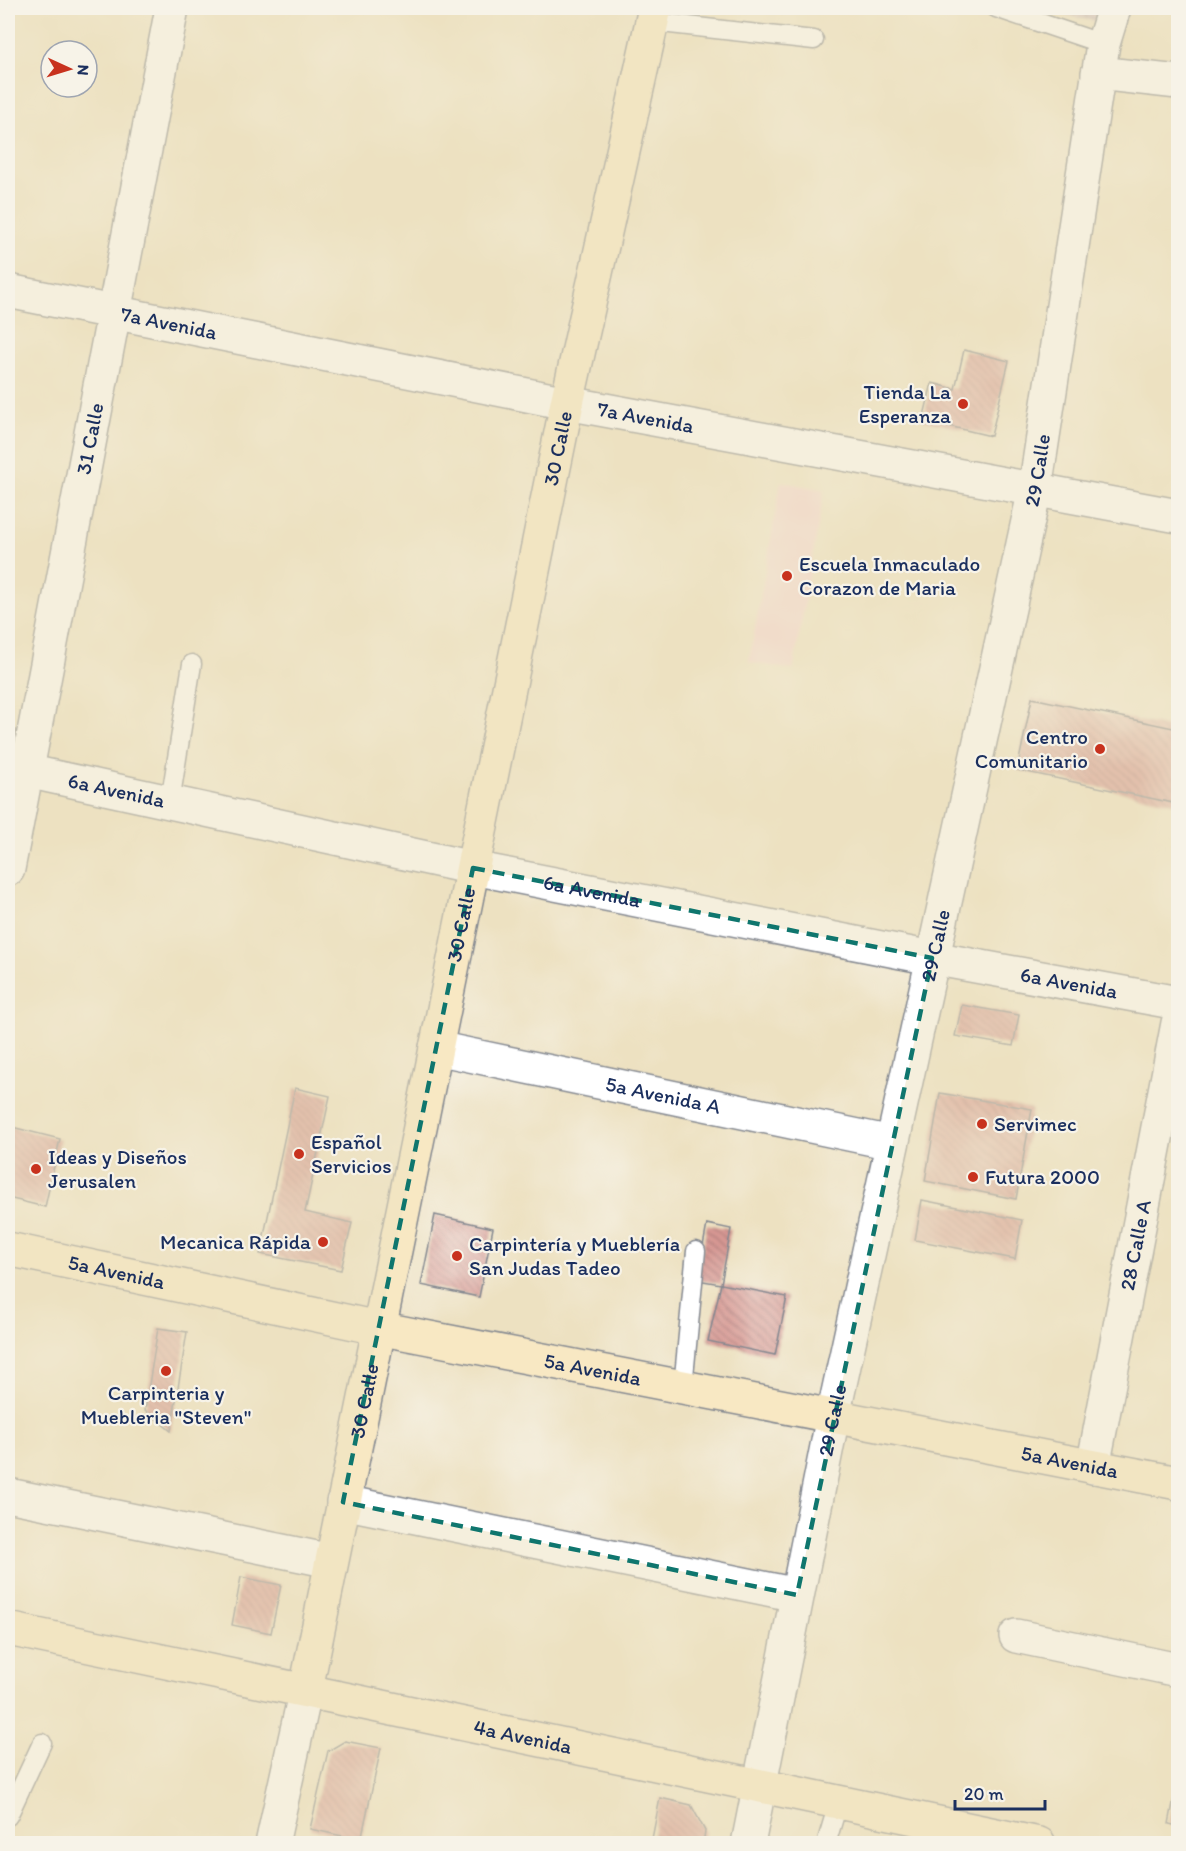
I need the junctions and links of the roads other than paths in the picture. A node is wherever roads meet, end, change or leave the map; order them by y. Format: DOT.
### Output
graph roads {
  1 [pos="172,8"];
  2 [pos="996,8"];
  3 [pos="1114,8"];
  4 [pos="654,15"];
  5 [pos="814,40"];
  6 [pos="1101,59"];
  7 [pos="1179,82"];
  8 [pos="8,291"];
  9 [pos="114,312"];
  10 [pos="567,403"];
  11 [pos="1035,489"];
  12 [pos="1179,516"];
  13 [pos="192,664"];
  14 [pos="17,769"];
  15 [pos="170,802"];
  16 [pos="472,868"];
  17 [pos="8,869"];
  18 [pos="932,958"];
  19 [pos="1179,1003"];
  20 [pos="1179,1023"];
  21 [pos="436,1048"];
  22 [pos="892,1143"];
  23 [pos="8,1249"];
  24 [pos="696,1251"];
  25 [pos="378,1328"];
  26 [pos="683,1387"];
  27 [pos="833,1416"];
  28 [pos="1092,1467"];
  29 [pos="1179,1483"];
  30 [pos="8,1495"];
  31 [pos="343,1502"];
  32 [pos="331,1561"];
  33 [pos="797,1595"];
  34 [pos="8,1629"];
  35 [pos="1017,1636"];
  36 [pos="1179,1670"];
  37 [pos="306,1689"];
  38 [pos="42,1743"];
  39 [pos="758,1788"];
  40 [pos="838,1804"];
  41 [pos="8,1816"];
  42 [pos="272,1844"];
  43 [pos="748,1844"];
  44 [pos="826,1844"];
  45 [pos="1039,1844"];
  1 -- 9 [label="street, 31 Calle"];
  2 -- 6 [label="lane"];
  3 -- 6 [label="street, 29 Calle"];
  4 -- 5 [label="lane"];
  4 -- 10 [label="main road, 30 Calle"];
  6 -- 7 [label="street"];
  6 -- 11 [label="street, 29 Calle"];
  8 -- 9 [label="street, 7a Avenida"];
  9 -- 10 [label="street, 7a Avenida"];
  9 -- 14 [label="street, 31 Calle"];
  10 -- 11 [label="street, 7a Avenida"];
  10 -- 16 [label="main road, 30 Calle"];
  11 -- 12 [label="street, 7a Avenida"];
  11 -- 18 [label="street, 29 Calle"];
  13 -- 15 [label="lane"];
  14 -- 15 [label="street, 6a Avenida"];
  14 -- 17 [label="street, 31 Calle"];
  15 -- 16 [label="street, 6a Avenida"];
  16 -- 18 [label="street, 6a Avenida"];
  16 -- 21 [label="main road, 30 Calle"];
  18 -- 19 [label="street, 6a Avenida"];
  18 -- 22 [label="street, 29 Calle"];
  20 -- 28 [label="street, 28 Calle A"];
  21 -- 22 [label="street, 5a Avenida A"];
  21 -- 25 [label="main road, 30 Calle"];
  22 -- 27 [label="street, 29 Calle"];
  23 -- 25 [label="main road, 5a Avenida"];
  24 -- 26 [label="lane"];
  25 -- 26 [label="main road, 5a Avenida"];
  25 -- 31 [label="main road, 30 Calle"];
  26 -- 27 [label="main road, 5a Avenida"];
  27 -- 28 [label="main road, 5a Avenida"];
  27 -- 33 [label="street, 29 Calle"];
  28 -- 29 [label="main road, 5a Avenida"];
  30 -- 32 [label="street"];
  31 -- 32 [label="main road, 30 Calle"];
  31 -- 33 [label="street"];
  32 -- 37 [label="main road, 30 Calle"];
  33 -- 39 [label="street, 29 Calle"];
  34 -- 37 [label="main road, 4a Avenida"];
  35 -- 36 [label="street"];
  37 -- 39 [label="main road, 4a Avenida"];
  37 -- 42 [label="street, 30 Calle"];
  38 -- 41 [label="lane"];
  39 -- 40 [label="main road, 4a Avenida"];
  39 -- 43 [label="street, 29 Calle"];
  40 -- 44 [label="lane"];
  40 -- 45 [label="main road, 4a Avenida"];
}
